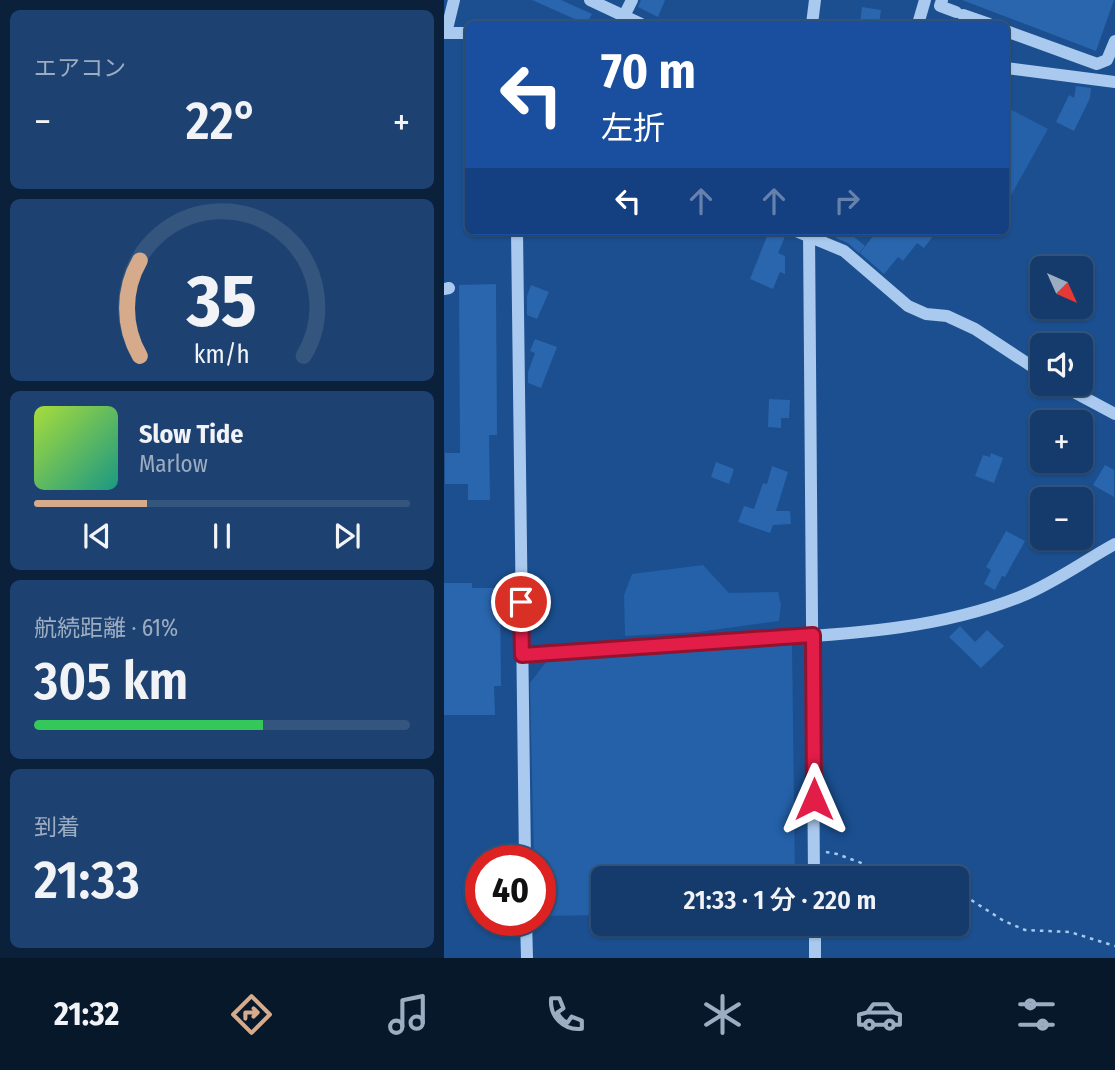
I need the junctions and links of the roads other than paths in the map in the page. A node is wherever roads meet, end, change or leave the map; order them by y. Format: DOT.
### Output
graph roads {
  1 [pos="454,0"];
  2 [pos="590,0"];
  3 [pos="632,0"];
  4 [pos="815,0"];
  5 [pos="925,0"];
  6 [pos="942,0"];
  7 [pos="624,16"];
  8 [pos="635,21"];
  9 [pos="813,21"];
  10 [pos="919,21"];
  11 [pos="980,21"];
  12 [pos="1009,32"];
  13 [pos="445,33"];
  14 [pos="465,33"];
  15 [pos="1114,41"];
  16 [pos="1009,68"];
  17 [pos="1114,82"];
  18 [pos="517,235"];
  19 [pos="809,235"];
  20 [pos="811,235"];
  21 [pos="1030,365"];
  22 [pos="1081,396"];
  23 [pos="1114,414"];
  24 [pos="1114,544"];
  25 [pos="813,635"];
  26 [pos="522,655"];
  27 [pos="525,845"];
  28 [pos="814,866"];
  29 [pos="526,936"];
  30 [pos="815,936"];
  31 [pos="527,958"];
  32 [pos="815,958"];
  1 -- 13 [label="street"];
  2 -- 7 [label="street"];
  3 -- 7 [label="street"];
  4 -- 9 [label="street"];
  5 -- 10 [label="street"];
  6 -- 11 [label="street"];
  7 -- 8 [label="street"];
  12 -- 15 [label="street"];
  13 -- 14 [label="street"];
  16 -- 17 [label="street"];
  18 -- 26 [label="street"];
  19 -- 25 [label="street"];
  20 -- 21 [label="street"];
  22 -- 23 [label="street"];
  24 -- 25 [label="street"];
  25 -- 26 [label="street"];
  25 -- 28 [label="street"];
  26 -- 27 [label="street"];
  29 -- 31 [label="street"];
  30 -- 32 [label="street"];
}
